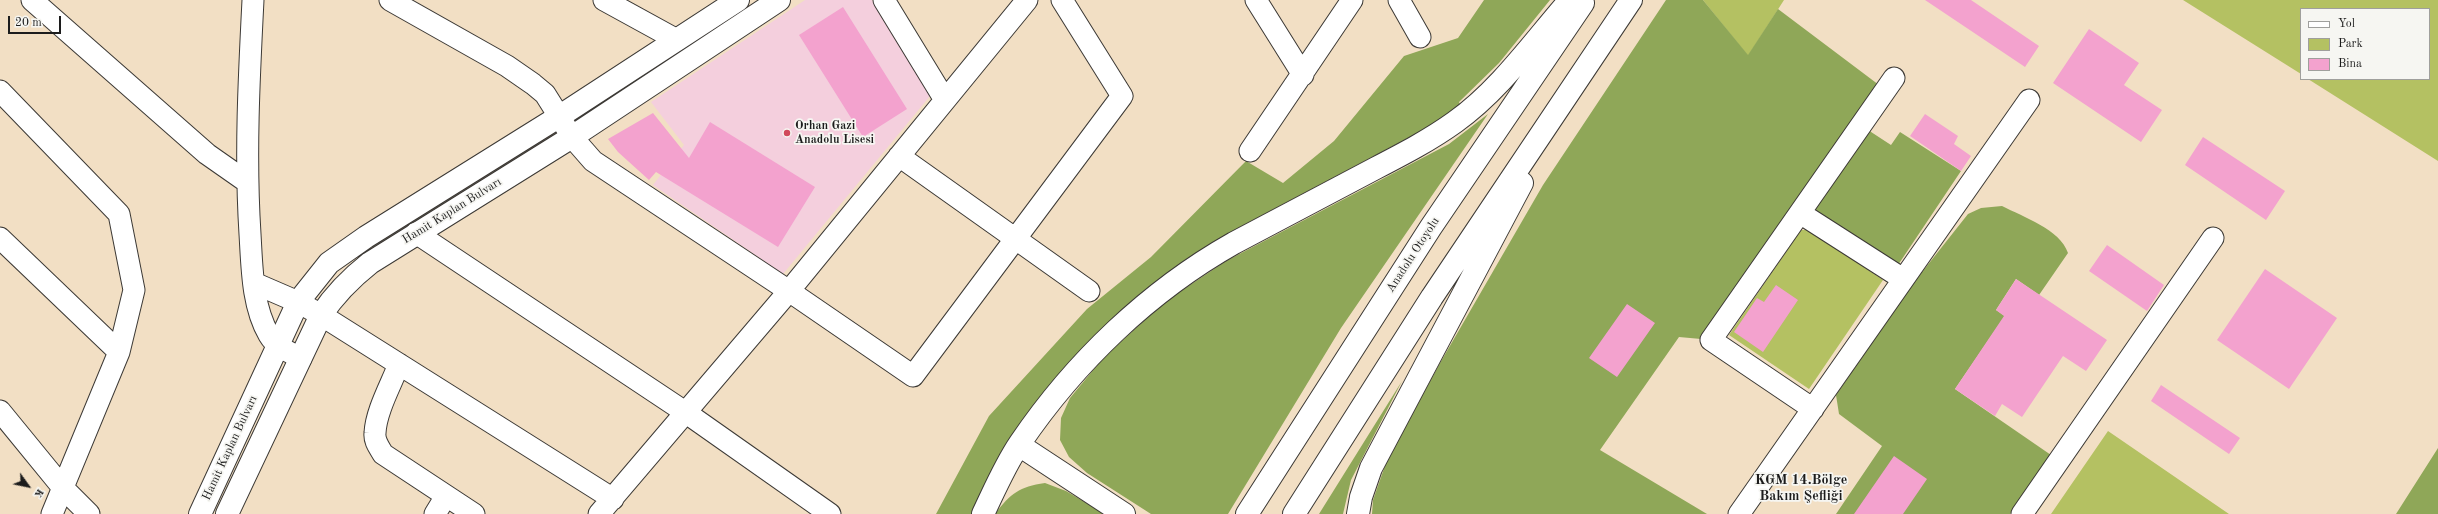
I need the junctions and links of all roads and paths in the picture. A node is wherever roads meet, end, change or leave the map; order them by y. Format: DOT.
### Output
graph roads {
  1 [pos="32,0"];
  2 [pos="252,0"];
  3 [pos="390,0"];
  4 [pos="604,0"];
  5 [pos="738,0"];
  6 [pos="779,0"];
  7 [pos="884,0"];
  8 [pos="1027,0"];
  9 [pos="1062,0"];
  10 [pos="1256,0"];
  11 [pos="1352,0"];
  12 [pos="1399,0"];
  13 [pos="1570,0"];
  14 [pos="1585,0"];
  15 [pos="1631,0"];
  16 [pos="1420,37"];
  17 [pos="678,40"];
  18 [pos="1587,62"];
  19 [pos="1303,75"];
  20 [pos="1894,78"];
  21 [pos="0,91"];
  22 [pos="945,100"];
  23 [pos="2029,100"];
  24 [pos="560,116"];
  25 [pos="572,137"];
  26 [pos="1250,152"];
  27 [pos="899,156"];
  28 [pos="247,182"];
  29 [pos="1800,213"];
  30 [pos="416,233"];
  31 [pos="0,238"];
  32 [pos="2214,238"];
  33 [pos="1016,239"];
  34 [pos="1903,279"];
  35 [pos="254,283"];
  36 [pos="789,291"];
  37 [pos="1089,291"];
  38 [pos="298,302"];
  39 [pos="322,315"];
  40 [pos="278,346"];
  41 [pos="119,352"];
  42 [pos="301,358"];
  43 [pos="399,364"];
  44 [pos="1812,409"];
  45 [pos="0,411"];
  46 [pos="685,412"];
  47 [pos="1019,444"];
  48 [pos="63,488"];
  49 [pos="446,496"];
  50 [pos="606,507"];
  51 [pos="52,514"];
  52 [pos="89,514"];
  53 [pos="200,514"];
  54 [pos="227,514"];
  55 [pos="435,514"];
  56 [pos="474,514"];
  57 [pos="830,514"];
  58 [pos="983,514"];
  59 [pos="1124,514"];
  60 [pos="1247,514"];
  61 [pos="1294,514"];
  62 [pos="1358,514"];
  63 [pos="1739,514"];
  64 [pos="2022,514"];
  1 -- 28 [label="street"];
  2 -- 28 [label="street"];
  3 -- 24 [label="street"];
  4 -- 17 [label="street"];
  5 -- 17 [label="main road, Hamit Kaplan Bulvarı"];
  6 -- 25 [label="main road, Hamit Kaplan Bulvarı"];
  7 -- 22 [label="street"];
  8 -- 22 [label="street"];
  9 -- 33 [label="street"];
  10 -- 19 [label="street"];
  11 -- 19 [label="street"];
  12 -- 16 [label="street"];
  13 -- 47 [label="main road"];
  14 -- 60 [label="main road, Anadolu Otoyolu"];
  15 -- 18 [label="main road"];
  17 -- 24 [label="main road, Hamit Kaplan Bulvarı"];
  18 -- 61 [label="main road"];
  18 -- 62 [label="main road"];
  19 -- 26 [label="street"];
  20 -- 29 [label="street"];
  21 -- 41 [label="street"];
  22 -- 27 [label="street"];
  23 -- 34 [label="street"];
  24 -- 25 [label="street"];
  24 -- 38 [label="main road, Hamit Kaplan Bulvarı"];
  25 -- 30 [label="main road, Hamit Kaplan Bulvarı"];
  25 -- 36 [label="street"];
  27 -- 33 [label="street"];
  27 -- 36 [label="street"];
  28 -- 35 [label="street"];
  29 -- 34 [label="street"];
  29 -- 44 [label="street"];
  30 -- 39 [label="main road, Hamit Kaplan Bulvarı"];
  30 -- 46 [label="street"];
  31 -- 41 [label="street"];
  32 -- 64 [label="street"];
  33 -- 36 [label="street"];
  33 -- 37 [label="street"];
  34 -- 44 [label="street"];
  35 -- 38 [label="street"];
  35 -- 40 [label="street"];
  36 -- 46 [label="street"];
  38 -- 39 [label="street"];
  38 -- 40 [label="main road, Hamit Kaplan Bulvarı"];
  39 -- 42 [label="main road, Hamit Kaplan Bulvarı"];
  39 -- 43 [label="street"];
  40 -- 42 [label="street"];
  40 -- 53 [label="main road, Hamit Kaplan Bulvarı"];
  41 -- 48 [label="street"];
  42 -- 54 [label="main road, Hamit Kaplan Bulvarı"];
  43 -- 49 [label="street"];
  43 -- 50 [label="street"];
  44 -- 63 [label="street"];
  45 -- 48 [label="street"];
  46 -- 50 [label="street"];
  46 -- 57 [label="street"];
  47 -- 58 [label="main road"];
  47 -- 59 [label="main road"];
  48 -- 51 [label="street"];
  48 -- 52 [label="street"];
  49 -- 55 [label="street"];
  49 -- 56 [label="street"];
}
